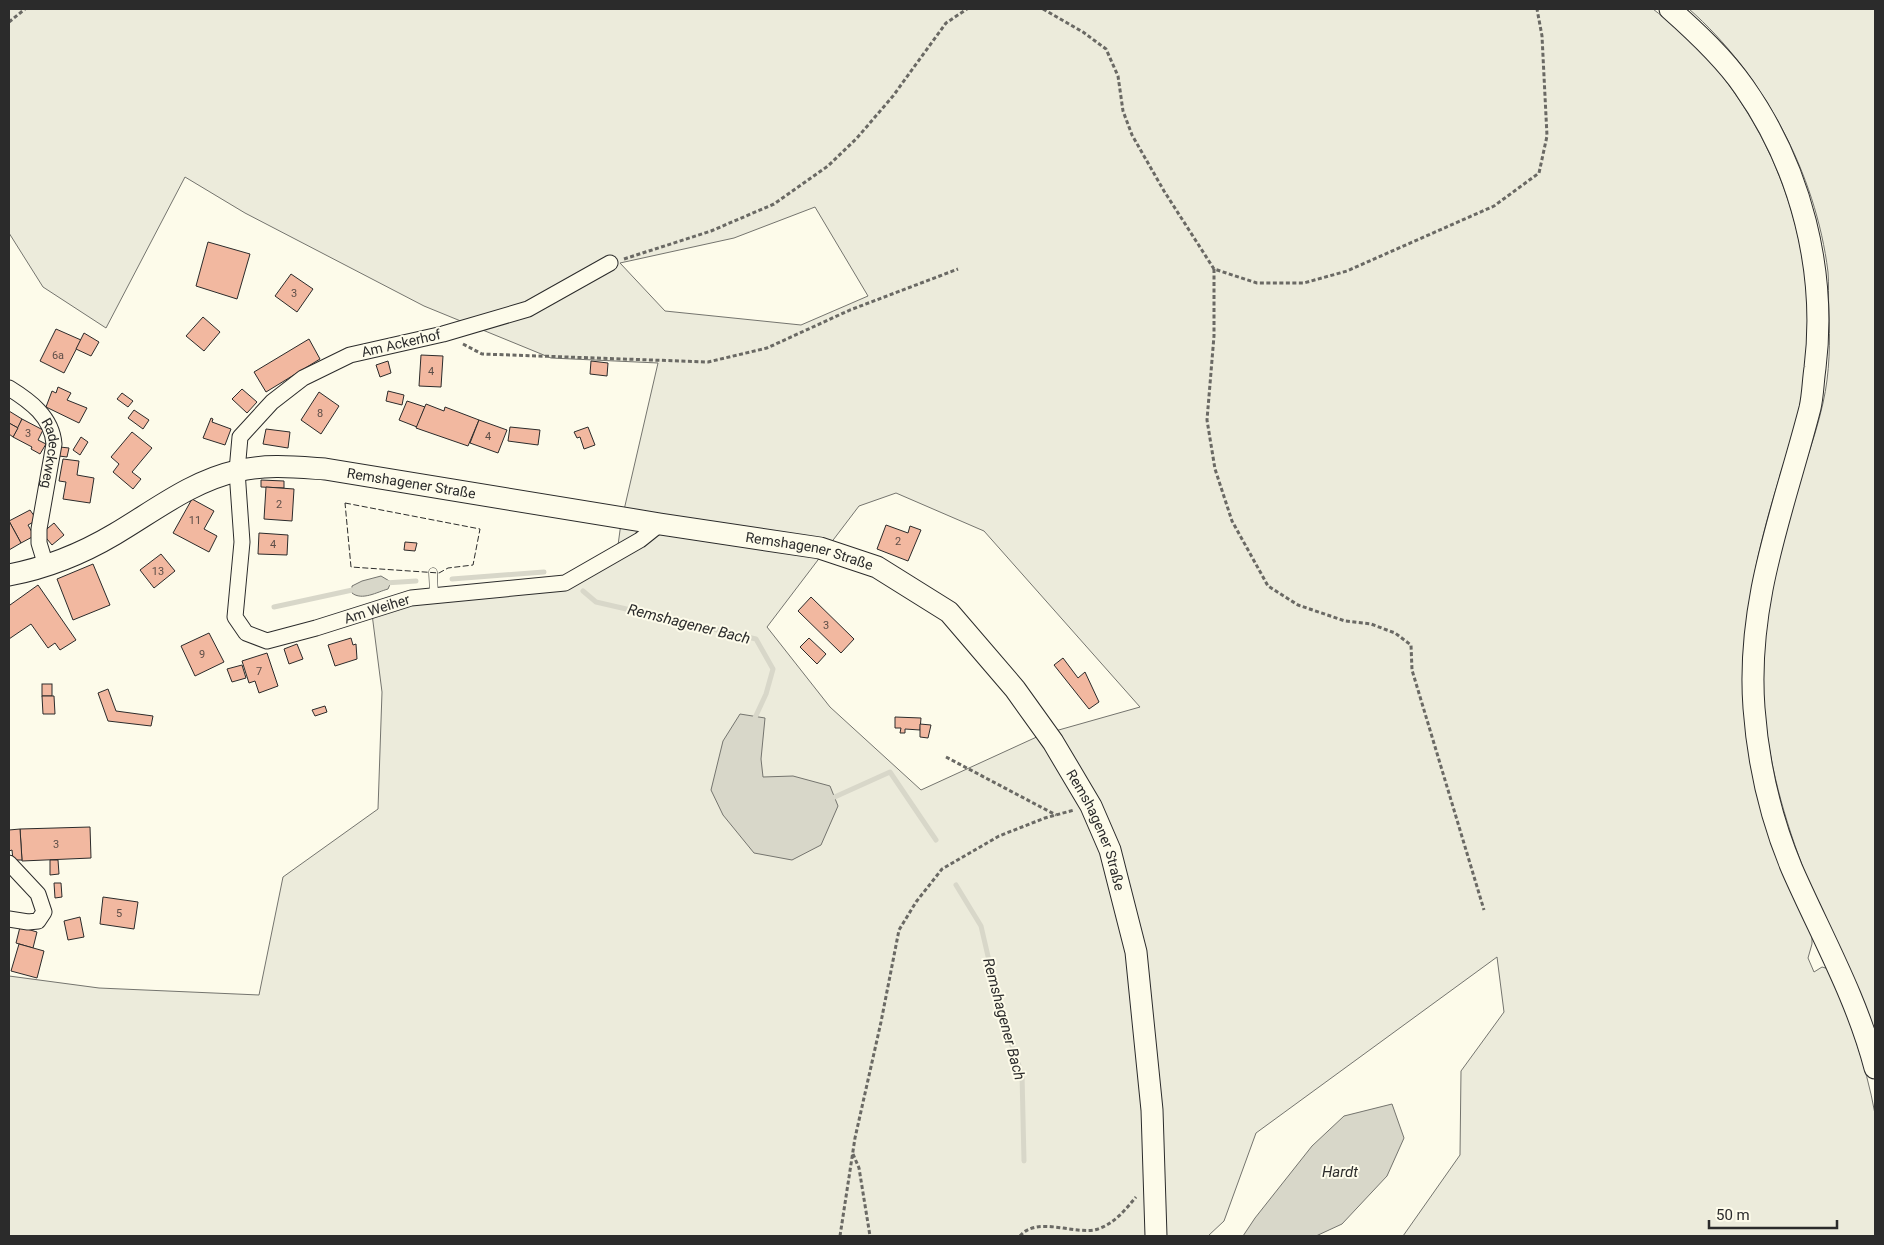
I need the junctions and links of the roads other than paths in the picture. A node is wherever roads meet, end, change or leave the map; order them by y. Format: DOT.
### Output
graph roads {
  1 [pos="1670,9"];
  2 [pos="610,263"];
  3 [pos="9,388"];
  4 [pos="237,471"];
  5 [pos="660,524"];
  6 [pos="46,566"];
  7 [pos="432,572"];
  8 [pos="9,575"];
  9 [pos="434,596"];
  10 [pos="9,863"];
  11 [pos="9,919"];
  12 [pos="1875,1068"];
  13 [pos="1156,1236"];
  1 -- 12 [label="street"];
  2 -- 4 [label="street, Am Ackerhof"];
  3 -- 6 [label="street, Radeckweg"];
  4 -- 5 [label="street, Remshagener Straße"];
  4 -- 6 [label="street, Remshagener Straße"];
  4 -- 9 [label="street, Am Weiher"];
  5 -- 9 [label="street, Am Weiher"];
  5 -- 13 [label="street, Remshagener Straße"];
  6 -- 8 [label="street, Remshagener Straße"];
  7 -- 9 [label="lane"];
  10 -- 11 [label="street"];
}
